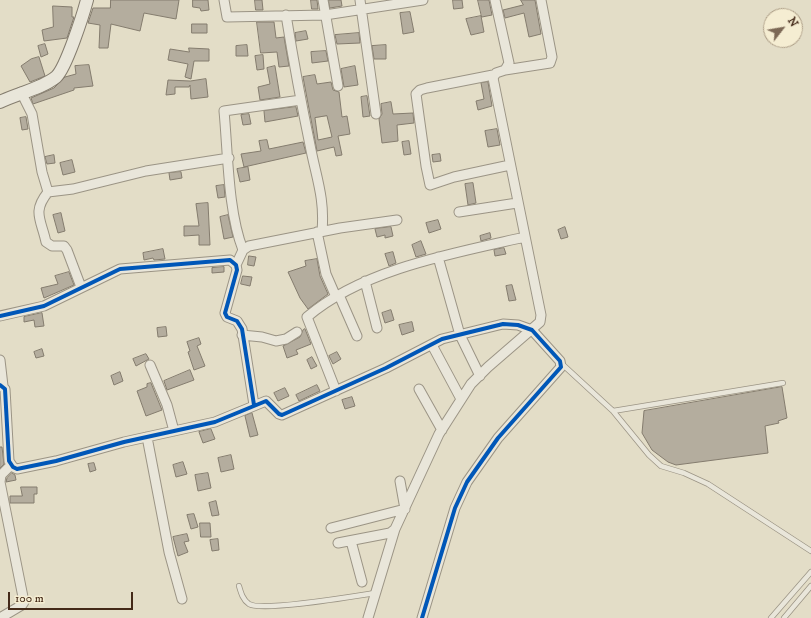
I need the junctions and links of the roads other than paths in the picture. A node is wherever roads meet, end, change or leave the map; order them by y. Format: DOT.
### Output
graph roads {
  1 [pos="87,0"];
  2 [pos="224,0"];
  3 [pos="323,0"];
  4 [pos="360,0"];
  5 [pos="423,0"];
  6 [pos="495,0"];
  7 [pos="541,0"];
  8 [pos="362,10"];
  9 [pos="286,15"];
  10 [pos="325,15"];
  11 [pos="505,70"];
  12 [pos="494,75"];
  13 [pos="338,86"];
  14 [pos="21,92"];
  15 [pos="301,100"];
  16 [pos="0,102"];
  17 [pos="376,114"];
  18 [pos="229,158"];
  19 [pos="510,165"];
  20 [pos="48,192"];
  21 [pos="517,203"];
  22 [pos="459,212"];
  23 [pos="397,220"];
  24 [pos="320,232"];
  25 [pos="525,237"];
  26 [pos="243,250"];
  27 [pos="438,257"];
  28 [pos="236,265"];
  29 [pos="365,281"];
  30 [pos="81,287"];
  31 [pos="338,296"];
  32 [pos="0,316"];
  33 [pos="377,328"];
  34 [pos="297,332"];
  35 [pos="533,332"];
  36 [pos="242,335"];
  37 [pos="460,335"];
  38 [pos="357,336"];
  39 [pos="432,345"];
  40 [pos="0,360"];
  41 [pos="559,361"];
  42 [pos="150,365"];
  43 [pos="480,376"];
  44 [pos="783,383"];
  45 [pos="2,386"];
  46 [pos="419,389"];
  47 [pos="336,391"];
  48 [pos="461,399"];
  49 [pos="254,405"];
  50 [pos="613,411"];
  51 [pos="442,430"];
  52 [pos="174,431"];
  53 [pos="146,437"];
  54 [pos="11,465"];
  55 [pos="1,472"];
  56 [pos="400,481"];
  57 [pos="405,510"];
  58 [pos="331,528"];
  59 [pos="395,529"];
  60 [pos="351,541"];
  61 [pos="338,543"];
  62 [pos="811,551"];
  63 [pos="811,572"];
  64 [pos="362,582"];
  65 [pos="239,586"];
  66 [pos="809,588"];
  67 [pos="374,592"];
  68 [pos="182,599"];
  69 [pos="0,618"];
  70 [pos="368,618"];
  71 [pos="422,618"];
  72 [pos="771,618"];
  73 [pos="784,618"];
  1 -- 14 [label="street"];
  2 -- 9 [label="street"];
  3 -- 10 [label="street"];
  4 -- 8 [label="street"];
  5 -- 8 [label="street"];
  6 -- 11 [label="street"];
  7 -- 11 [label="street"];
  8 -- 10 [label="street"];
  8 -- 17 [label="street"];
  9 -- 10 [label="street"];
  9 -- 15 [label="street"];
  10 -- 13 [label="street"];
  11 -- 12 [label="street"];
  12 -- 19 [label="street"];
  12 -- 19 [label="street"];
  14 -- 16 [label="street"];
  14 -- 20 [label="street"];
  15 -- 18 [label="street"];
  15 -- 24 [label="street"];
  18 -- 20 [label="street"];
  18 -- 26 [label="street"];
  19 -- 21 [label="street"];
  20 -- 30 [label="street"];
  21 -- 22 [label="street"];
  21 -- 25 [label="street"];
  23 -- 24 [label="street"];
  24 -- 26 [label="street"];
  24 -- 31 [label="street"];
  25 -- 27 [label="street"];
  25 -- 35 [label="street"];
  26 -- 28 [label="street"];
  27 -- 29 [label="street"];
  27 -- 37 [label="street"];
  28 -- 30 [label="street"];
  28 -- 36 [label="street"];
  29 -- 31 [label="street"];
  29 -- 33 [label="street"];
  30 -- 32 [label="street"];
  31 -- 38 [label="street"];
  31 -- 47 [label="street"];
  34 -- 36 [label="street"];
  35 -- 37 [label="street"];
  35 -- 41 [label="street"];
  35 -- 43 [label="street"];
  36 -- 49 [label="street"];
  37 -- 39 [label="street"];
  37 -- 43 [label="street"];
  39 -- 47 [label="street"];
  39 -- 48 [label="street"];
  40 -- 45 [label="street"];
  41 -- 50 [label="lane"];
  41 -- 71 [label="street"];
  42 -- 52 [label="street"];
  43 -- 48 [label="street"];
  44 -- 50 [label="lane"];
  45 -- 54 [label="street"];
  46 -- 51 [label="street"];
  47 -- 49 [label="street"];
  48 -- 51 [label="street"];
  49 -- 52 [label="street"];
  50 -- 62 [label="lane"];
  51 -- 57 [label="street"];
  52 -- 53 [label="street"];
  53 -- 54 [label="street"];
  53 -- 68 [label="street"];
  54 -- 55 [label="street"];
  55 -- 69 [label="street"];
  56 -- 57 [label="street"];
  57 -- 58 [label="street"];
  57 -- 59 [label="street"];
  59 -- 60 [label="street"];
  59 -- 67 [label="street"];
  60 -- 61 [label="street"];
  60 -- 64 [label="street"];
  63 -- 72 [label="lane"];
  65 -- 67 [label="lane"];
  66 -- 73 [label="lane"];
  67 -- 70 [label="street"];
}
